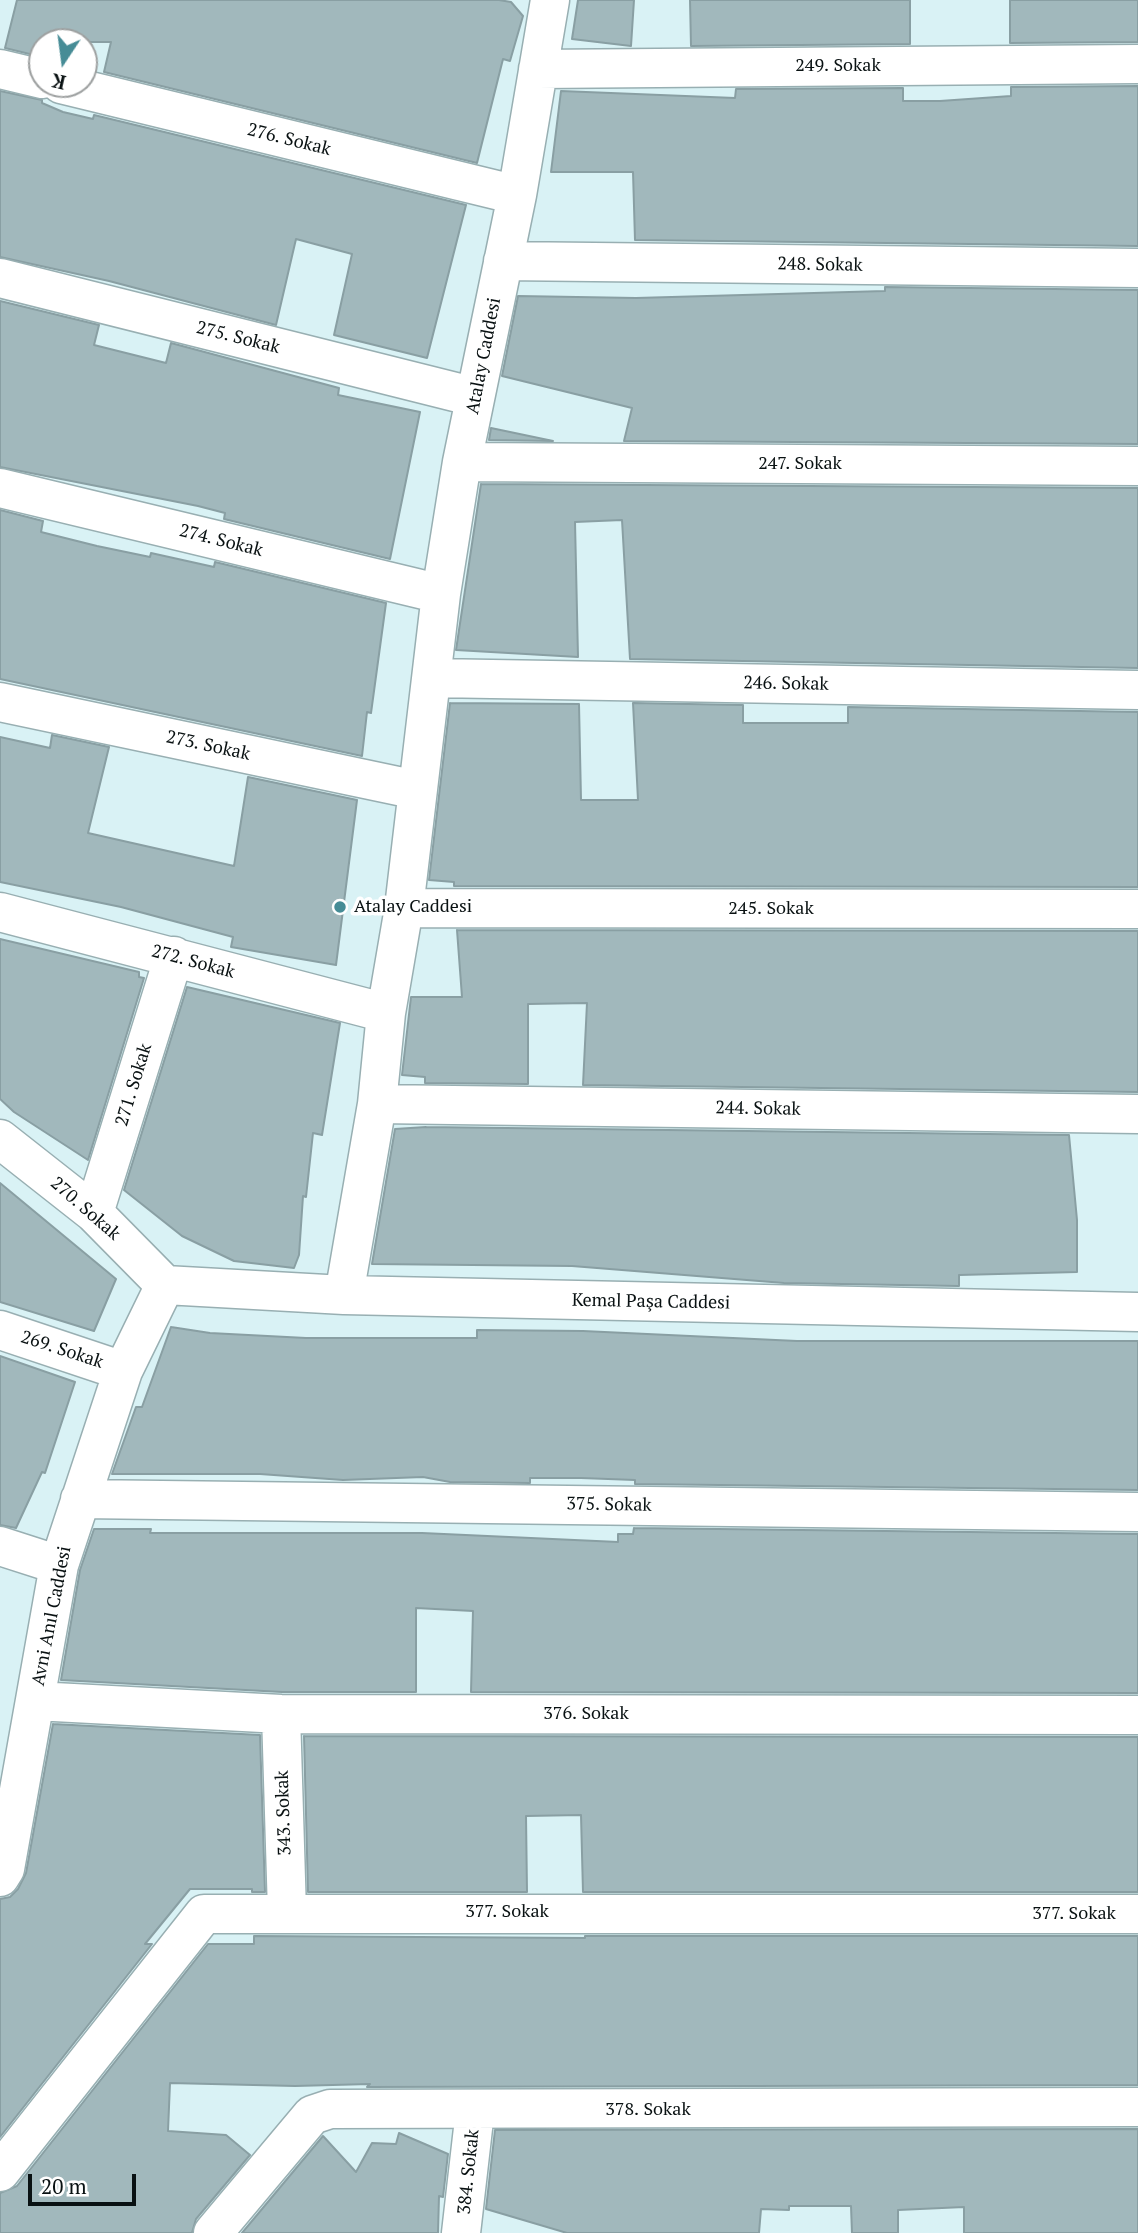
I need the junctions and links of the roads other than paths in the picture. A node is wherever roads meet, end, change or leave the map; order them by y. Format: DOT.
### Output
graph roads {
  1 [pos="551,0"];
  2 [pos="1138,64"];
  3 [pos="538,68"];
  4 [pos="0,69"];
  5 [pos="28,76"];
  6 [pos="98,93"];
  7 [pos="517,195"];
  8 [pos="503,261"];
  9 [pos="1138,268"];
  10 [pos="0,278"];
  11 [pos="475,397"];
  12 [pos="463,462"];
  13 [pos="1138,466"];
  14 [pos="0,488"];
  15 [pos="441,594"];
  16 [pos="433,678"];
  17 [pos="1138,690"];
  18 [pos="0,702"];
  19 [pos="417,790"];
  20 [pos="404,908"];
  21 [pos="1138,909"];
  22 [pos="0,912"];
  23 [pos="174,956"];
  24 [pos="386,1013"];
  25 [pos="377,1104"];
  26 [pos="1138,1114"];
  27 [pos="0,1139"];
  28 [pos="94,1213"];
  29 [pos="165,1285"];
  30 [pos="344,1296"];
  31 [pos="1138,1312"];
  32 [pos="0,1330"];
  33 [pos="123,1371"];
  34 [pos="80,1499"];
  35 [pos="1138,1512"];
  36 [pos="0,1546"];
  37 [pos="59,1565"];
  38 [pos="35,1700"];
  39 [pos="281,1714"];
  40 [pos="1138,1715"];
  41 [pos="10,1780"];
  42 [pos="0,1877"];
  43 [pos="287,1912"];
  44 [pos="1138,1914"];
  45 [pos="1138,2107"];
  46 [pos="475,2111"];
  47 [pos="0,2172"];
  48 [pos="465,2232"];
  49 [pos="213,2233"];
  1 -- 3 [label="street, Atalay Caddesi"];
  2 -- 3 [label="street, 249. Sokak"];
  3 -- 7 [label="street, Atalay Caddesi"];
  4 -- 5 [label="street"];
  6 -- 7 [label="street, 276. Sokak"];
  7 -- 8 [label="street, Atalay Caddesi"];
  8 -- 9 [label="street, 248. Sokak"];
  8 -- 11 [label="street, Atalay Caddesi"];
  10 -- 11 [label="street, 275. Sokak"];
  11 -- 12 [label="street, Atalay Caddesi"];
  12 -- 13 [label="street, 247. Sokak"];
  12 -- 15 [label="street, Atalay Caddesi"];
  14 -- 15 [label="street, 274. Sokak"];
  15 -- 16 [label="street, Atalay Caddesi"];
  16 -- 17 [label="street, 246. Sokak"];
  16 -- 19 [label="street, Atalay Caddesi"];
  18 -- 19 [label="street, 273. Sokak"];
  19 -- 20 [label="street, Atalay Caddesi"];
  20 -- 21 [label="street, 245. Sokak"];
  20 -- 24 [label="street, Atalay Caddesi"];
  22 -- 23 [label="street, 272. Sokak"];
  23 -- 24 [label="street, 272. Sokak"];
  23 -- 28 [label="street, 271. Sokak"];
  24 -- 25 [label="street, Atalay Caddesi"];
  25 -- 26 [label="street, 244. Sokak"];
  25 -- 30 [label="street, Atalay Caddesi"];
  27 -- 28 [label="street, 270. Sokak"];
  28 -- 29 [label="street, 270. Sokak"];
  29 -- 30 [label="street, Kemal Paşa Caddesi"];
  29 -- 33 [label="street, Avni Anıl Caddesi"];
  30 -- 31 [label="street, Kemal Paşa Caddesi"];
  32 -- 33 [label="street, 269. Sokak"];
  33 -- 34 [label="street, Avni Anıl Caddesi"];
  34 -- 35 [label="street, 375. Sokak"];
  34 -- 37 [label="street, Avni Anıl Caddesi"];
  36 -- 37 [label="street"];
  37 -- 38 [label="street, Avni Anıl Caddesi"];
  38 -- 39 [label="street, 376. Sokak"];
  38 -- 41 [label="street, Avni Anıl Caddesi"];
  39 -- 40 [label="street, 376. Sokak"];
  39 -- 43 [label="street, 343. Sokak"];
  41 -- 42 [label="street, Avni Anıl Caddesi"];
  43 -- 44 [label="street, 377. Sokak"];
  43 -- 47 [label="street, 377. Sokak"];
  45 -- 46 [label="street, 378. Sokak"];
  46 -- 48 [label="street, 384. Sokak"];
  46 -- 49 [label="street, 378. Sokak"];
}
